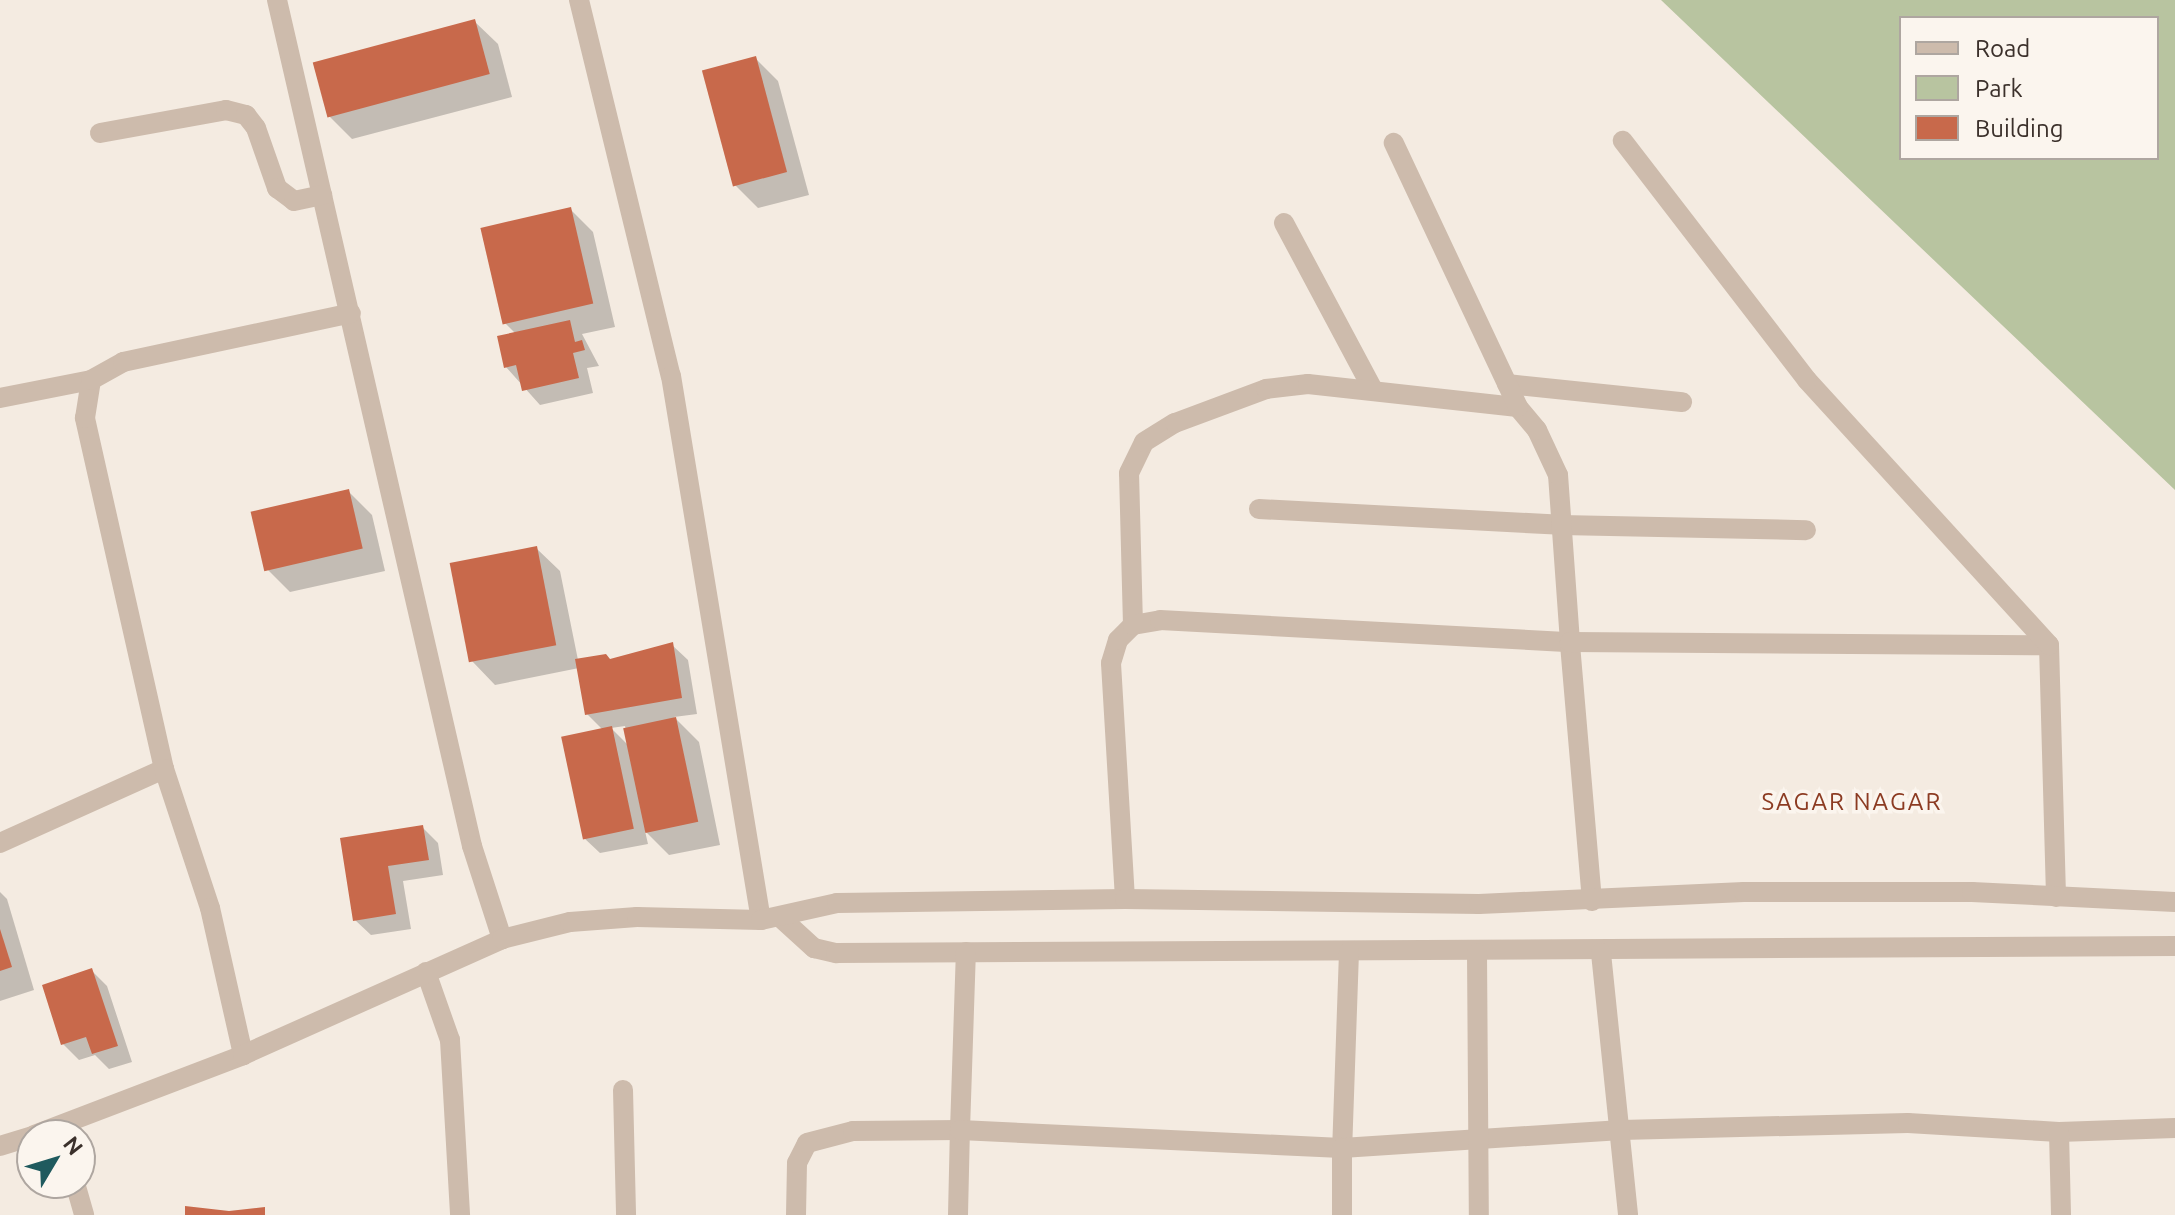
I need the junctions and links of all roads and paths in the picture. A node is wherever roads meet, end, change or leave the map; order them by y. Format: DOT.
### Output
graph roads {
  1 [pos="277,0"];
  2 [pos="579,0"];
  3 [pos="100,133"];
  4 [pos="1623,141"];
  5 [pos="1394,143"];
  6 [pos="322,195"];
  7 [pos="1284,223"];
  8 [pos="351,313"];
  9 [pos="91,380"];
  10 [pos="1507,384"];
  11 [pos="1372,388"];
  12 [pos="0,398"];
  13 [pos="1682,402"];
  14 [pos="1518,407"];
  15 [pos="1259,509"];
  16 [pos="1561,525"];
  17 [pos="1806,530"];
  18 [pos="1133,625"];
  19 [pos="1570,642"];
  20 [pos="2049,645"];
  21 [pos="164,769"];
  22 [pos="0,843"];
  23 [pos="2056,897"];
  24 [pos="1125,899"];
  25 [pos="1592,901"];
  26 [pos="2175,902"];
  27 [pos="771,919"];
  28 [pos="502,939"];
  29 [pos="2175,946"];
  30 [pos="966,952"];
  31 [pos="1349,952"];
  32 [pos="1477,953"];
  33 [pos="1601,953"];
  34 [pos="426,972"];
  35 [pos="243,1055"];
  36 [pos="623,1090"];
  37 [pos="90,1119"];
  38 [pos="2175,1128"];
  39 [pos="960,1130"];
  40 [pos="1621,1130"];
  41 [pos="2059,1132"];
  42 [pos="1480,1139"];
  43 [pos="1342,1148"];
  44 [pos="460,1215"];
  45 [pos="626,1215"];
  46 [pos="796,1215"];
  47 [pos="958,1215"];
  48 [pos="1342,1215"];
  49 [pos="1479,1215"];
  50 [pos="1628,1215"];
  51 [pos="2061,1215"];
  1 -- 6 [label="street"];
  2 -- 27 [label="street"];
  3 -- 6 [label="street"];
  4 -- 20 [label="street"];
  5 -- 10 [label="street"];
  6 -- 8 [label="street"];
  7 -- 11 [label="street"];
  8 -- 9 [label="street"];
  8 -- 28 [label="street"];
  9 -- 12 [label="street"];
  9 -- 21 [label="street"];
  10 -- 13 [label="street"];
  10 -- 14 [label="street"];
  11 -- 14 [label="street"];
  11 -- 18 [label="street"];
  14 -- 16 [label="street"];
  15 -- 16 [label="street"];
  16 -- 17 [label="street"];
  16 -- 19 [label="street"];
  18 -- 19 [label="street"];
  18 -- 24 [label="street"];
  19 -- 20 [label="street"];
  19 -- 25 [label="street"];
  20 -- 23 [label="street"];
  21 -- 22 [label="street"];
  21 -- 35 [label="street"];
  23 -- 25 [label="street"];
  23 -- 26 [label="street"];
  24 -- 25 [label="street"];
  24 -- 27 [label="street"];
  27 -- 28 [label="street"];
  27 -- 30 [label="street"];
  28 -- 34 [label="street"];
  29 -- 33 [label="street"];
  30 -- 31 [label="street"];
  30 -- 39 [label="street"];
  31 -- 32 [label="street"];
  31 -- 43 [label="street"];
  32 -- 33 [label="street"];
  32 -- 42 [label="street"];
  33 -- 40 [label="street"];
  34 -- 35 [label="street"];
  34 -- 44 [label="street"];
  35 -- 37 [label="street"];
  36 -- 45 [label="street"];
  38 -- 41 [label="street"];
  39 -- 43 [label="street"];
  39 -- 46 [label="street"];
  39 -- 47 [label="street"];
  40 -- 41 [label="street"];
  40 -- 42 [label="street"];
  40 -- 50 [label="street"];
  41 -- 51 [label="street"];
  42 -- 43 [label="street"];
  42 -- 49 [label="street"];
  43 -- 48 [label="street"];
}
